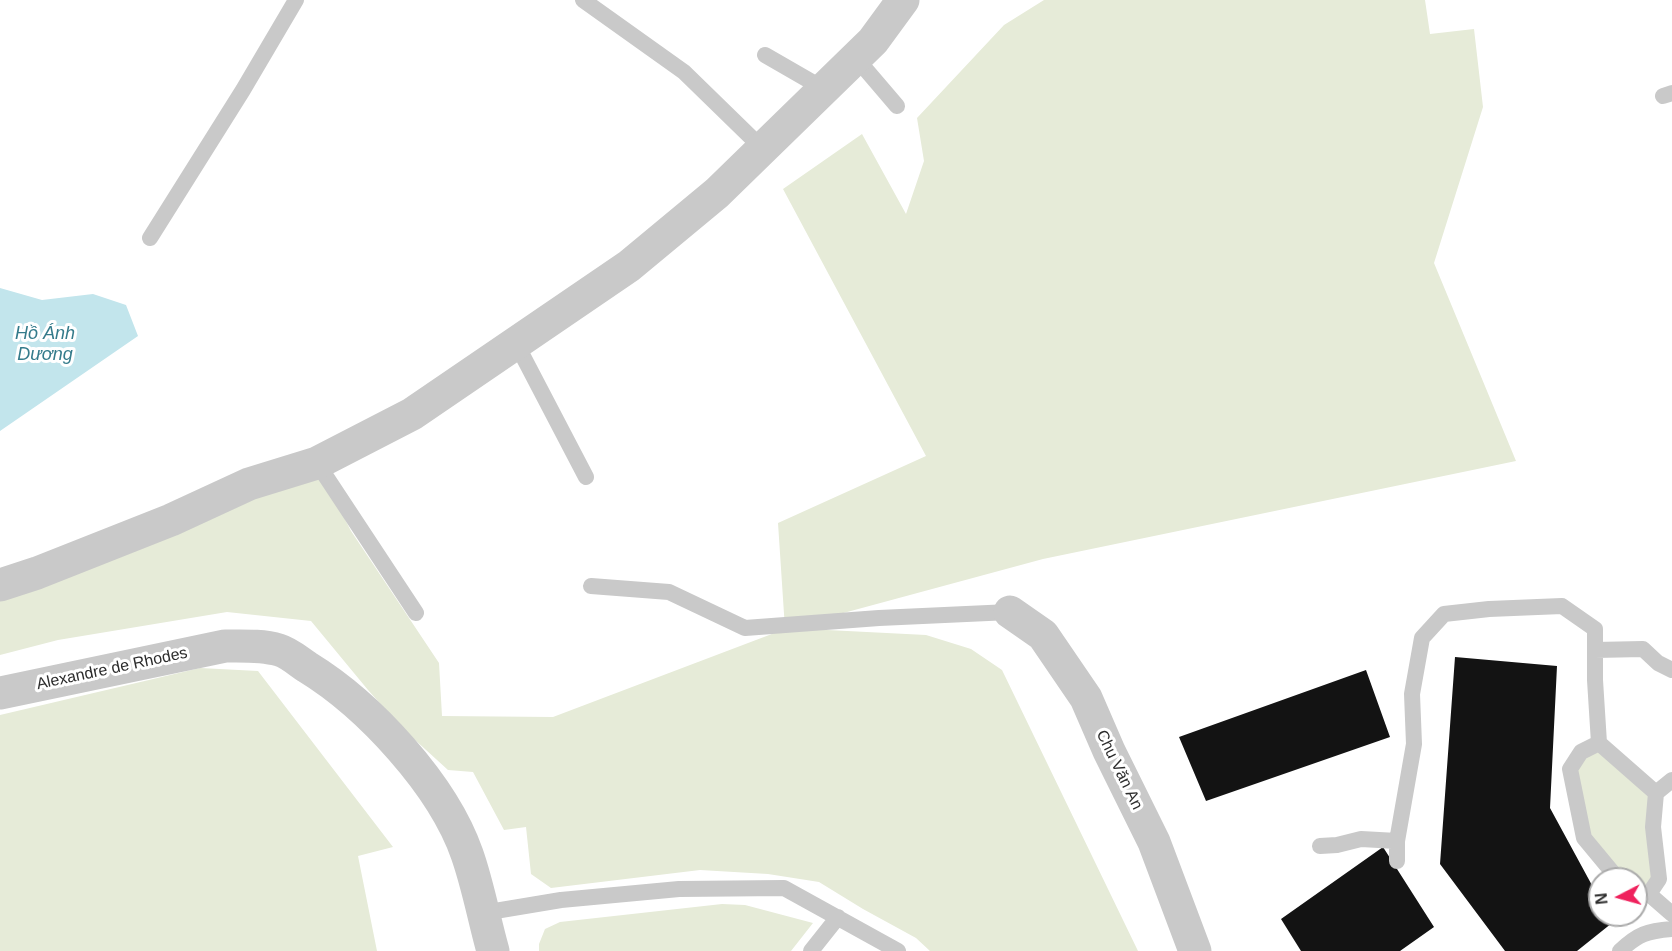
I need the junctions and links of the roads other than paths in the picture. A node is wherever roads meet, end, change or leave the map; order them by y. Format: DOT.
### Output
graph roads {
  1 [pos="296,0"];
  2 [pos="583,0"];
  3 [pos="903,0"];
  4 [pos="765,55"];
  5 [pos="856,58"];
  6 [pos="824,89"];
  7 [pos="897,106"];
  8 [pos="764,149"];
  9 [pos="150,238"];
  10 [pos="516,343"];
  11 [pos="317,463"];
  12 [pos="586,477"];
  13 [pos="0,585"];
  14 [pos="591,586"];
  15 [pos="1010,612"];
  16 [pos="416,613"];
  17 [pos="1595,650"];
  18 [pos="1672,670"];
  19 [pos="0,693"];
  20 [pos="1599,743"];
  21 [pos="1672,780"];
  22 [pos="1656,793"];
  23 [pos="1397,841"];
  24 [pos="1320,846"];
  25 [pos="1397,861"];
  26 [pos="1608,867"];
  27 [pos="1648,891"];
  28 [pos="1648,899"];
  29 [pos="483,913"];
  30 [pos="1672,914"];
  31 [pos="838,918"];
  32 [pos="1672,929"];
  33 [pos="493,951"];
  34 [pos="812,951"];
  35 [pos="898,951"];
  36 [pos="1195,951"];
  37 [pos="1620,951"];
  1 -- 9 [label="lane"];
  2 -- 8 [label="lane"];
  3 -- 5 [label="street"];
  4 -- 6 [label="lane"];
  5 -- 6 [label="street"];
  5 -- 7 [label="lane"];
  6 -- 8 [label="street"];
  8 -- 10 [label="street"];
  10 -- 11 [label="street"];
  10 -- 12 [label="lane"];
  11 -- 13 [label="street"];
  11 -- 16 [label="lane"];
  14 -- 15 [label="lane"];
  15 -- 36 [label="street, Chu Văn An"];
  17 -- 18 [label="lane"];
  17 -- 20 [label="lane"];
  17 -- 23 [label="lane"];
  19 -- 29 [label="street, Alexandre de Rhodes"];
  20 -- 22 [label="lane"];
  20 -- 26 [label="lane"];
  21 -- 22 [label="lane"];
  22 -- 27 [label="lane"];
  23 -- 24 [label="lane"];
  23 -- 25 [label="lane"];
  28 -- 30 [label="lane"];
  29 -- 31 [label="lane"];
  29 -- 33 [label="street, Alexandre de Rhodes"];
  31 -- 34 [label="lane"];
  31 -- 35 [label="lane"];
  32 -- 37 [label="lane"];
}
